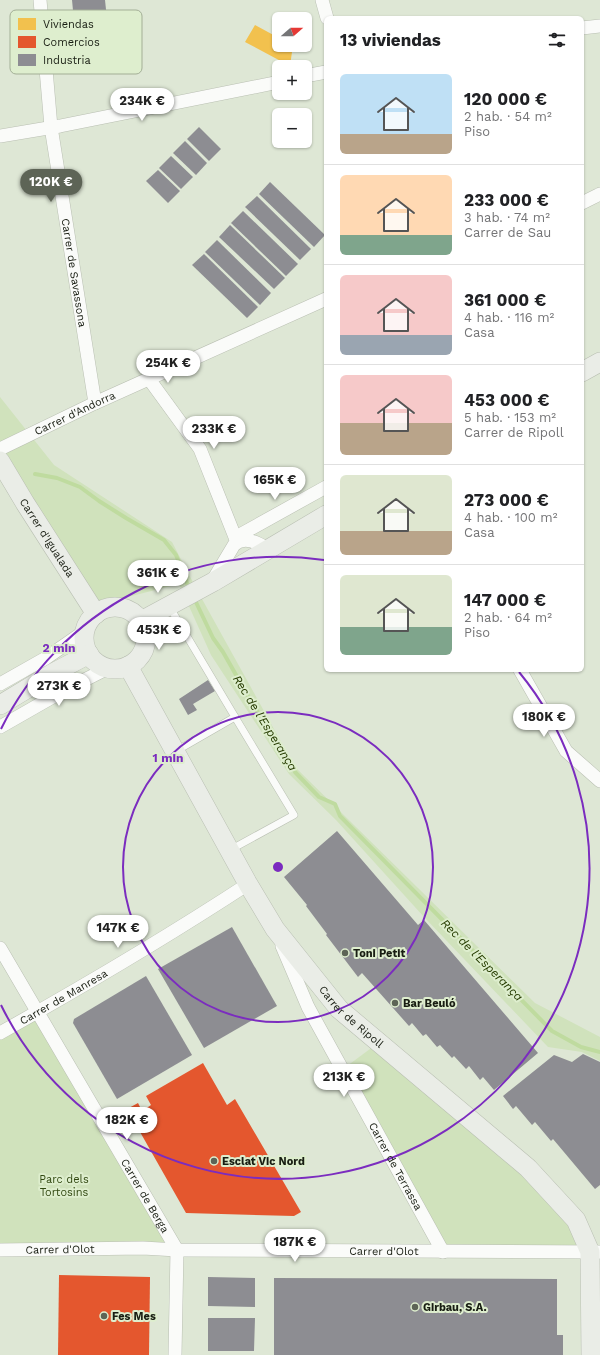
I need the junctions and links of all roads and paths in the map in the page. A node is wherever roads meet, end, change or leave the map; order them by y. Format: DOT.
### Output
graph roads {
  1 [pos="40,0"];
  2 [pos="322,0"];
  3 [pos="41,10"];
  4 [pos="326,16"];
  5 [pos="600,26"];
  6 [pos="584,28"];
  7 [pos="324,72"];
  8 [pos="46,74"];
  9 [pos="312,75"];
  10 [pos="272,83"];
  11 [pos="51,127"];
  12 [pos="0,136"];
  13 [pos="600,194"];
  14 [pos="584,202"];
  15 [pos="324,300"];
  16 [pos="600,362"];
  17 [pos="584,371"];
  18 [pos="149,379"];
  19 [pos="95,403"];
  20 [pos="0,449"];
  21 [pos="0,460"];
  22 [pos="324,488"];
  23 [pos="324,515"];
  24 [pos="237,539"];
  25 [pos="268,549"];
  26 [pos="213,582"];
  27 [pos="169,605"];
  28 [pos="96,614"];
  29 [pos="141,621"];
  30 [pos="85,632"];
  31 [pos="89,654"];
  32 [pos="128,666"];
  33 [pos="108,668"];
  34 [pos="521,672"];
  35 [pos="0,684"];
  36 [pos="0,705"];
  37 [pos="235,717"];
  38 [pos="0,727"];
  39 [pos="175,752"];
  40 [pos="600,781"];
  41 [pos="230,850"];
  42 [pos="248,884"];
  43 [pos="275,929"];
  44 [pos="0,948"];
  45 [pos="38,1012"];
  46 [pos="0,1033"];
  47 [pos="0,1250"];
  48 [pos="176,1250"];
  49 [pos="443,1252"];
  50 [pos="595,1252"];
  51 [pos="175,1355"];
  52 [pos="592,1355"];
  1 -- 3 [label="street, Carrer de Savassona"];
  2 -- 4 [label="street"];
  5 -- 6 [label="street"];
  7 -- 9 [label="street"];
  8 -- 11 [label="street, Carrer de Savassona"];
  10 -- 11 [label="street"];
  11 -- 12 [label="street"];
  11 -- 19 [label="street, Carrer de Savassona"];
  13 -- 14 [label="street"];
  15 -- 18 [label="street, Carrer d'Andorra"];
  16 -- 17 [label="street"];
  18 -- 19 [label="street, Carrer d'Andorra"];
  18 -- 24 [label="street"];
  19 -- 20 [label="street, Carrer d'Andorra"];
  21 -- 28 [label="street, Carrer d'Igualada"];
  22 -- 24 [label="street"];
  23 -- 25 [label="street"];
  24 -- 25 [label="street"];
  24 -- 26 [label="street"];
  25 -- 26 [label="street"];
  26 -- 27 [label="street"];
  27 -- 29 [label="street"];
  27 -- 37 [label="lane"];
  28 -- 29 [label="street"];
  28 -- 30 [label="street"];
  29 -- 32 [label="street"];
  30 -- 31 [label="street"];
  30 -- 35 [label="street"];
  31 -- 33 [label="street"];
  31 -- 36 [label="street"];
  32 -- 33 [label="street"];
  32 -- 39 [label="street, Carrer de Ripoll"];
  33 -- 38 [label="street"];
  34 -- 40 [label="street"];
  37 -- 39 [label="lane"];
  37 -- 41 [label="lane"];
  39 -- 41 [label="street, Carrer de Ripoll"];
  41 -- 42 [label="street, Carrer de Ripoll"];
  42 -- 43 [label="street, Carrer de Ripoll"];
  42 -- 45 [label="street, Carrer de Manresa"];
  43 -- 49 [label="street, Carrer de Terrassa"];
  43 -- 50 [label="street, Carrer de Ripoll"];
  44 -- 45 [label="street, Carrer de Berga"];
  45 -- 46 [label="street, Carrer de Manresa"];
  45 -- 48 [label="street, Carrer de Berga"];
  47 -- 48 [label="street, Carrer d'Olot"];
  48 -- 49 [label="street, Carrer d'Olot"];
  48 -- 51 [label="street"];
  49 -- 50 [label="street, Carrer d'Olot"];
  50 -- 52 [label="street, Carrer de Ripoll"];
}
